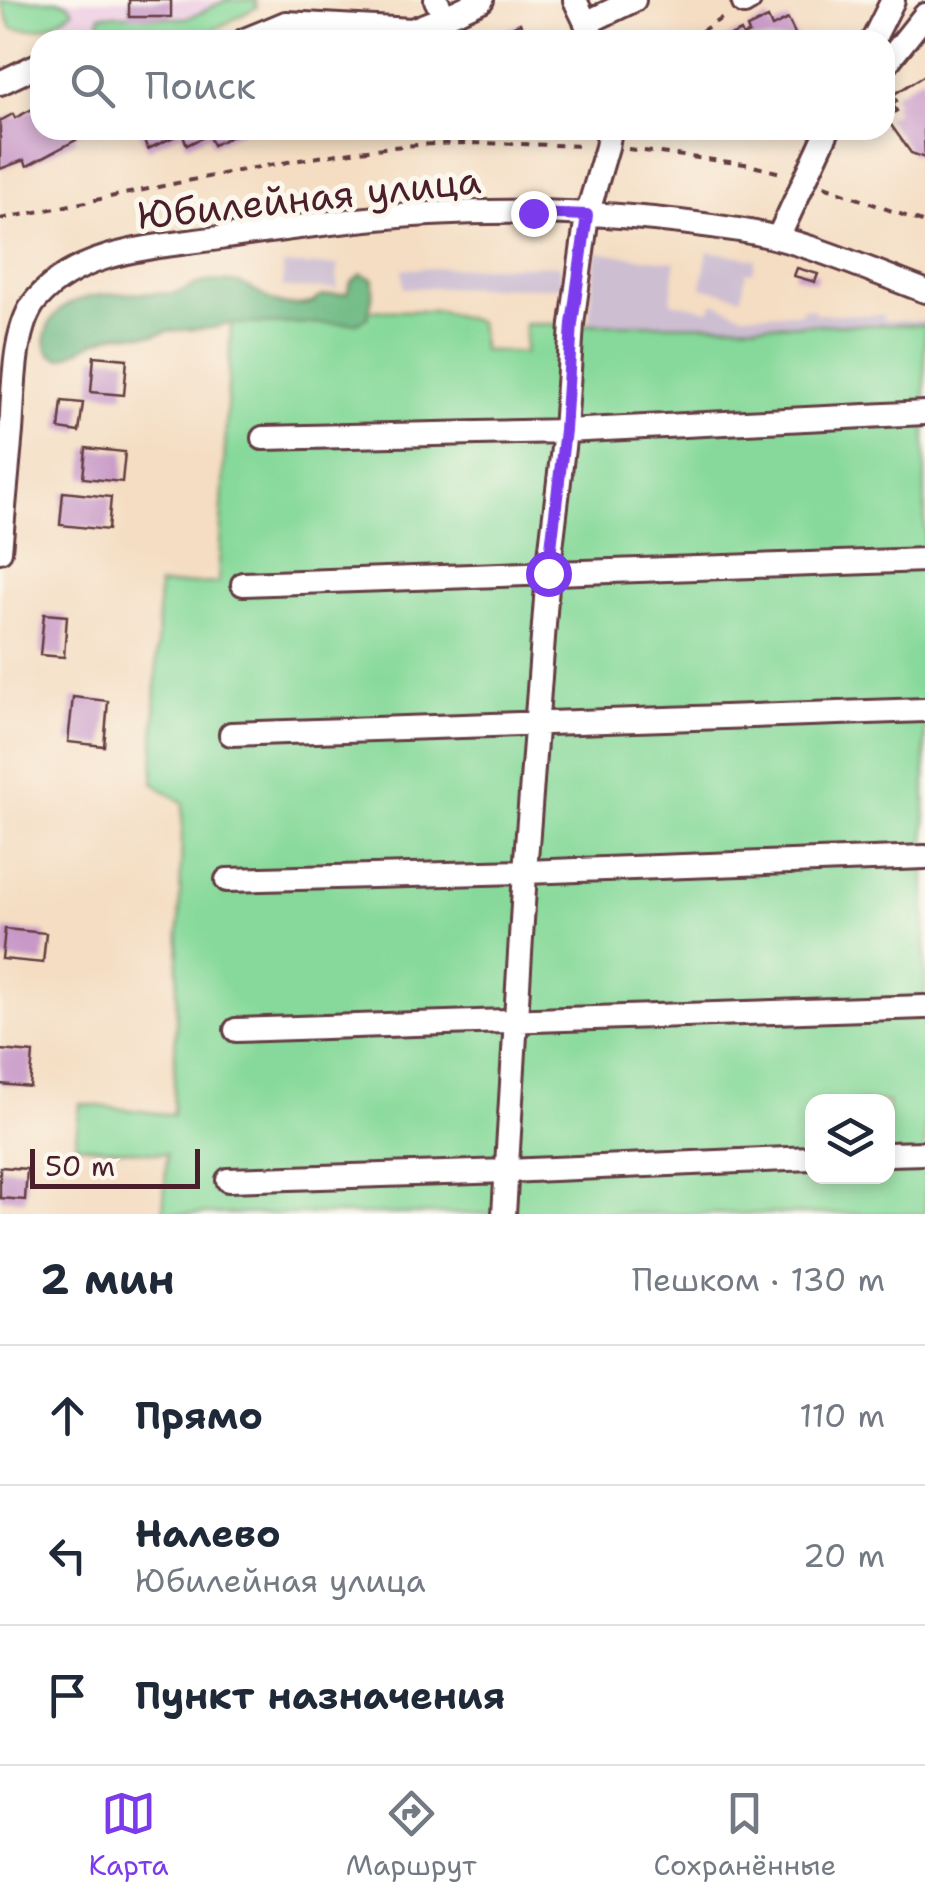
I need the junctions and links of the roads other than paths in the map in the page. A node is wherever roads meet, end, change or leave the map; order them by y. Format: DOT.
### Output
graph roads {
  1 [pos="276,0"];
  2 [pos="482,0"];
  3 [pos="574,0"];
  4 [pos="634,0"];
  5 [pos="893,0"];
  6 [pos="440,9"];
  7 [pos="925,16"];
  8 [pos="286,23"];
  9 [pos="269,30"];
  10 [pos="589,30"];
  11 [pos="593,30"];
  12 [pos="878,30"];
  13 [pos="895,53"];
  14 [pos="30,69"];
  15 [pos="0,83"];
  16 [pos="608,140"];
  17 [pos="825,140"];
  18 [pos="587,215"];
  19 [pos="778,238"];
  20 [pos="925,291"];
  21 [pos="925,413"];
  22 [pos="565,430"];
  23 [pos="262,438"];
  24 [pos="0,551"];
  25 [pos="925,560"];
  26 [pos="548,573"];
  27 [pos="243,584"];
  28 [pos="925,710"];
  29 [pos="536,724"];
  30 [pos="231,734"];
  31 [pos="925,857"];
  32 [pos="525,872"];
  33 [pos="228,880"];
  34 [pos="925,1007"];
  35 [pos="516,1022"];
  36 [pos="236,1030"];
  37 [pos="925,1153"];
  38 [pos="895,1154"];
  39 [pos="805,1158"];
  40 [pos="508,1171"];
  41 [pos="228,1180"];
  42 [pos="504,1214"];
  1 -- 8 [label="street"];
  2 -- 6 [label="street"];
  3 -- 10 [label="street"];
  4 -- 11 [label="street"];
  5 -- 12 [label="street"];
  6 -- 8 [label="street"];
  7 -- 13 [label="street"];
  8 -- 9 [label="street"];
  14 -- 15 [label="street"];
  16 -- 18 [label="street"];
  17 -- 19 [label="street"];
  18 -- 19 [label="street, Юбилейная улица"];
  18 -- 22 [label="street"];
  18 -- 24 [label="street, Юбилейная улица"];
  19 -- 20 [label="street, Юбилейная улица"];
  21 -- 22 [label="street"];
  22 -- 23 [label="street"];
  22 -- 26 [label="street"];
  25 -- 26 [label="street"];
  26 -- 27 [label="street"];
  26 -- 29 [label="street"];
  28 -- 29 [label="street"];
  29 -- 30 [label="street"];
  29 -- 32 [label="street"];
  31 -- 32 [label="street"];
  32 -- 33 [label="street"];
  32 -- 35 [label="street"];
  34 -- 35 [label="street"];
  35 -- 36 [label="street"];
  35 -- 40 [label="street"];
  37 -- 38 [label="street"];
  39 -- 40 [label="street"];
  40 -- 41 [label="street"];
  40 -- 42 [label="street"];
}
